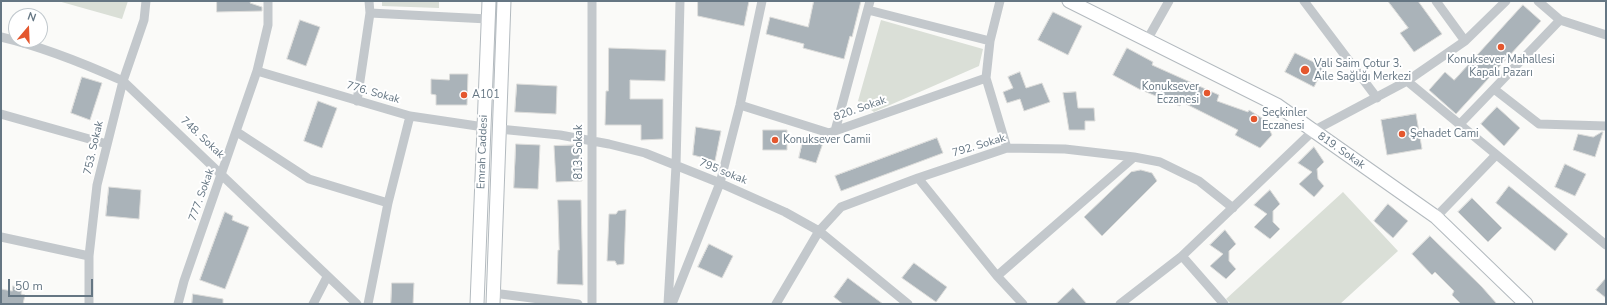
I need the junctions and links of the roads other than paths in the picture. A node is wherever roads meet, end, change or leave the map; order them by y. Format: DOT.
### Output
graph roads {
  1 [pos="146,1"];
  2 [pos="268,1"];
  3 [pos="369,1"];
  4 [pos="489,1"];
  5 [pos="504,1"];
  6 [pos="592,1"];
  7 [pos="680,1"];
  8 [pos="762,1"];
  9 [pos="1000,1"];
  10 [pos="1069,1"];
  11 [pos="1169,1"];
  12 [pos="1304,1"];
  13 [pos="1436,1"];
  14 [pos="1506,1"];
  15 [pos="1538,1"];
  16 [pos="869,5"];
  17 [pos="370,14"];
  18 [pos="488,19"];
  19 [pos="1560,20"];
  20 [pos="1606,35"];
  21 [pos="1,37"];
  22 [pos="1147,40"];
  23 [pos="990,41"];
  24 [pos="1465,42"];
  25 [pos="257,71"];
  26 [pos="986,78"];
  27 [pos="123,81"];
  28 [pos="1407,81"];
  29 [pos="1494,88"];
  30 [pos="1377,98"];
  31 [pos="357,101"];
  32 [pos="740,105"];
  33 [pos="1,114"];
  34 [pos="410,116"];
  35 [pos="1459,125"];
  36 [pos="1606,126"];
  37 [pos="484,127"];
  38 [pos="499,129"];
  39 [pos="835,131"];
  40 [pos="1313,131"];
  41 [pos="237,132"];
  42 [pos="591,141"];
  43 [pos="107,144"];
  44 [pos="1007,148"];
  45 [pos="1134,156"];
  46 [pos="1496,156"];
  47 [pos="676,166"];
  48 [pos="222,174"];
  49 [pos="918,178"];
  50 [pos="720,183"];
  51 [pos="388,203"];
  52 [pos="1233,208"];
  53 [pos="1436,217"];
  54 [pos="819,231"];
  55 [pos="1,237"];
  56 [pos="1606,245"];
  57 [pos="89,256"];
  58 [pos="1182,256"];
  59 [pos="997,276"];
  60 [pos="327,278"];
  61 [pos="493,299"];
  62 [pos="89,304"];
  63 [pos="178,304"];
  64 [pos="314,304"];
  65 [pos="357,304"];
  66 [pos="368,304"];
  67 [pos="477,304"];
  68 [pos="578,304"];
  69 [pos="592,304"];
  70 [pos="668,304"];
  71 [pos="672,304"];
  72 [pos="776,304"];
  73 [pos="908,304"];
  74 [pos="1023,304"];
  75 [pos="1120,304"];
  76 [pos="1224,304"];
  77 [pos="1526,304"];
  1 -- 27 [label="street, 753. Sokak"];
  2 -- 25 [label="street, 777. Sokak"];
  3 -- 17 [label="street"];
  4 -- 18 [label="street, Emrah Caddesi"];
  5 -- 38 [label="street, Emrah Caddesi"];
  6 -- 42 [label="street, 813. Sokak"];
  7 -- 47 [label="street"];
  8 -- 32 [label="street"];
  9 -- 23 [label="street"];
  10 -- 22 [label="street, 819. Sokak"];
  11 -- 22 [label="street"];
  12 -- 30 [label="street"];
  13 -- 24 [label="street"];
  14 -- 24 [label="street"];
  15 -- 19 [label="street"];
  16 -- 23 [label="street"];
  16 -- 39 [label="street"];
  17 -- 18 [label="street"];
  17 -- 31 [label="street"];
  18 -- 37 [label="street, Emrah Caddesi"];
  19 -- 20 [label="street"];
  19 -- 29 [label="street"];
  21 -- 27 [label="street, 748. Sokak"];
  22 -- 40 [label="street, 819. Sokak"];
  23 -- 26 [label="street"];
  24 -- 28 [label="street"];
  25 -- 31 [label="street, 776. Sokak"];
  25 -- 41 [label="street, 777. Sokak"];
  26 -- 39 [label="street, 820. Sokak"];
  26 -- 44 [label="street"];
  27 -- 43 [label="street, 753. Sokak"];
  27 -- 48 [label="street, 748. Sokak"];
  28 -- 30 [label="street"];
  28 -- 35 [label="street"];
  29 -- 35 [label="street"];
  29 -- 36 [label="street"];
  30 -- 40 [label="street"];
  31 -- 34 [label="street, 776. Sokak"];
  32 -- 39 [label="street, 820. Sokak"];
  32 -- 50 [label="street"];
  33 -- 43 [label="street"];
  34 -- 37 [label="street, 776. Sokak"];
  34 -- 51 [label="street"];
  35 -- 46 [label="street"];
  37 -- 67 [label="street, Emrah Caddesi"];
  38 -- 42 [label="street, 795 sokak"];
  38 -- 61 [label="street, Emrah Caddesi"];
  40 -- 52 [label="street"];
  40 -- 53 [label="street, 819. Sokak"];
  41 -- 48 [label="street, 777. Sokak"];
  41 -- 51 [label="street"];
  42 -- 47 [label="street, 795 sokak"];
  42 -- 69 [label="street, 813. Sokak"];
  43 -- 57 [label="street, 753. Sokak"];
  44 -- 45 [label="street, 792. Sokak"];
  44 -- 49 [label="street, 792. Sokak"];
  45 -- 52 [label="street, 792. Sokak"];
  45 -- 59 [label="street"];
  46 -- 53 [label="street"];
  46 -- 56 [label="street"];
  47 -- 50 [label="street, 795 sokak"];
  47 -- 70 [label="street"];
  48 -- 60 [label="street, 748. Sokak"];
  48 -- 63 [label="street, 777. Sokak"];
  49 -- 54 [label="street, 792. Sokak"];
  49 -- 59 [label="street"];
  50 -- 54 [label="street, 795 sokak"];
  50 -- 71 [label="street"];
  51 -- 66 [label="street"];
  52 -- 58 [label="street"];
  53 -- 77 [label="street, 819. Sokak"];
  54 -- 72 [label="street, 792. Sokak"];
  54 -- 73 [label="street, 795 sokak"];
  55 -- 57 [label="street"];
  57 -- 62 [label="street, 753. Sokak"];
  58 -- 75 [label="street"];
  58 -- 76 [label="street"];
  59 -- 74 [label="street"];
  60 -- 64 [label="street"];
  60 -- 65 [label="street, 748. Sokak"];
  61 -- 68 [label="street"];
}
